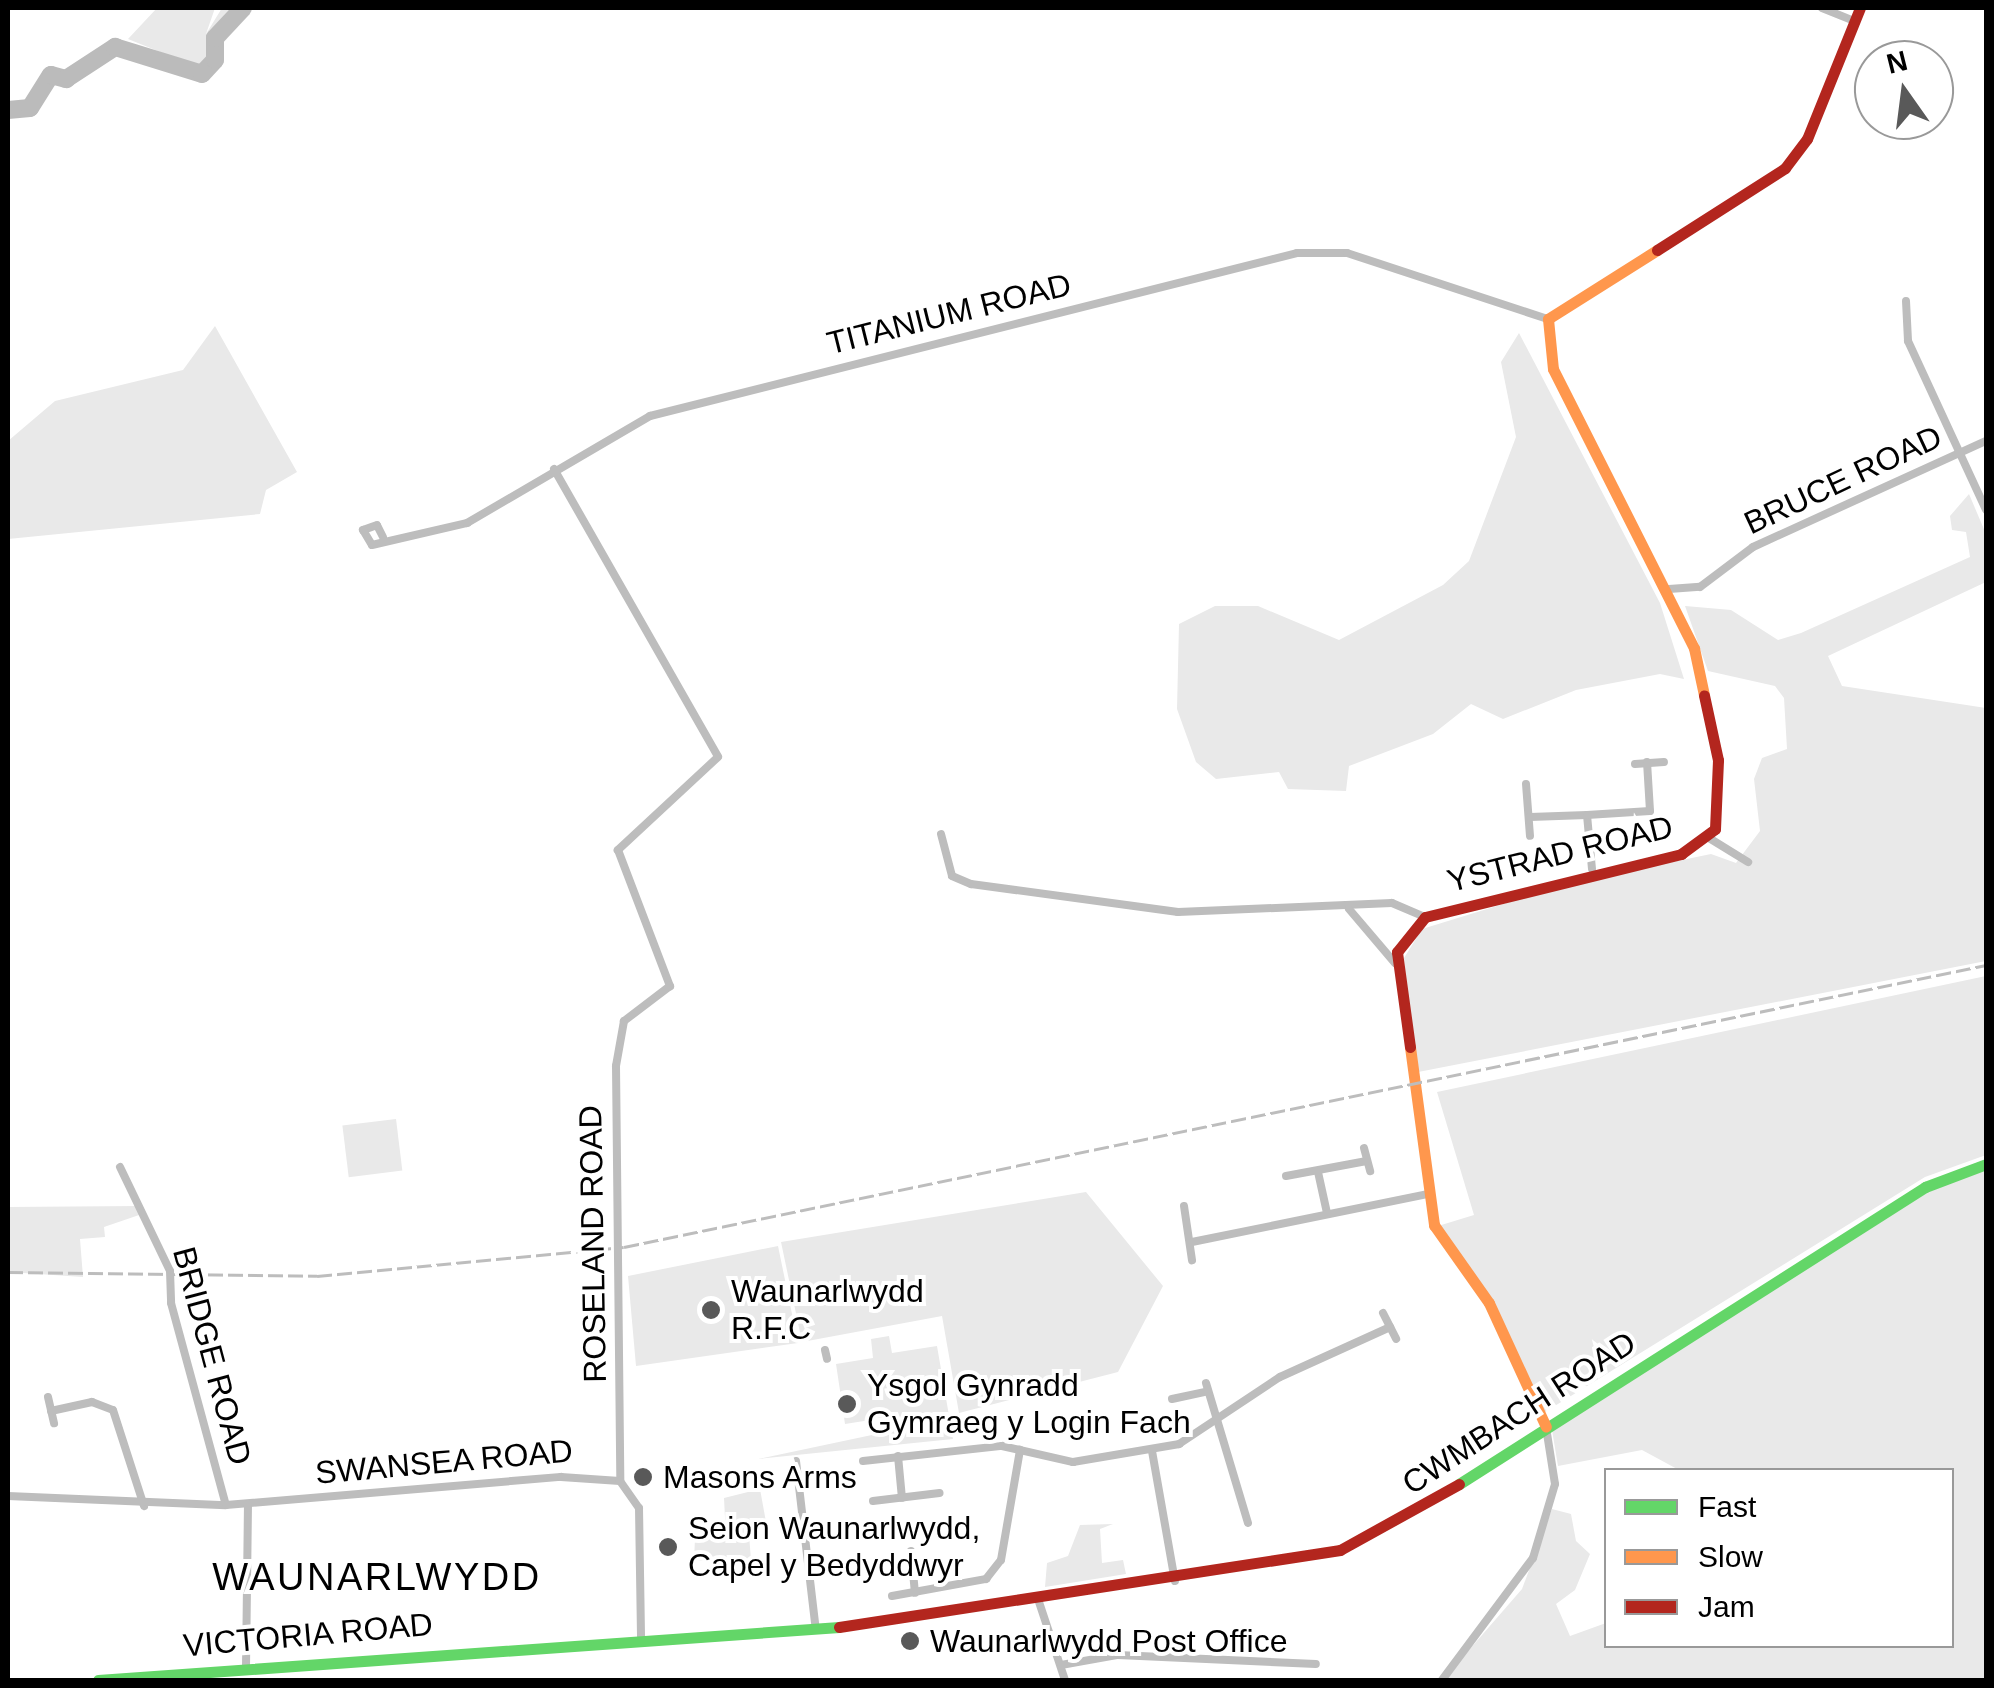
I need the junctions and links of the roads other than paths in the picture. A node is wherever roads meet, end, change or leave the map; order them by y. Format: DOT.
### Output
graph roads {
  1 [pos="1822,8"];
  2 [pos="1860,8"];
  3 [pos="1855,21"];
  4 [pos="1906,301"];
  5 [pos="1548,319"];
  6 [pos="1986,441"];
  7 [pos="1960,454"];
  8 [pos="554,469"];
  9 [pos="1986,510"];
  10 [pos="383,536"];
  11 [pos="1670,589"];
  12 [pos="1646,762"];
  13 [pos="1664,762"];
  14 [pos="1635,764"];
  15 [pos="1526,784"];
  16 [pos="1650,810"];
  17 [pos="1662,810"];
  18 [pos="1587,816"];
  19 [pos="1530,817"];
  20 [pos="942,834"];
  21 [pos="1530,836"];
  22 [pos="1709,838"];
  23 [pos="1748,862"];
  24 [pos="1592,868"];
  25 [pos="1349,909"];
  26 [pos="1424,916"];
  27 [pos="1395,963"];
  28 [pos="1364,1148"];
  29 [pos="1368,1161"];
  30 [pos="1986,1164"];
  31 [pos="120,1167"];
  32 [pos="1370,1171"];
  33 [pos="1318,1172"];
  34 [pos="1286,1176"];
  35 [pos="1427,1194"];
  36 [pos="1184,1206"];
  37 [pos="1327,1212"];
  38 [pos="1192,1242"];
  39 [pos="1192,1260"];
  40 [pos="1383,1313"];
  41 [pos="1390,1327"];
  42 [pos="1396,1339"];
  43 [pos="48,1397"];
  44 [pos="1172,1399"];
  45 [pos="51,1411"];
  46 [pos="54,1423"];
  47 [pos="1546,1426"];
  48 [pos="1214,1427"];
  49 [pos="1020,1450"];
  50 [pos="1152,1451"];
  51 [pos="898,1456"];
  52 [pos="796,1460"];
  53 [pos="863,1461"];
  54 [pos="620,1481"];
  55 [pos="940,1493"];
  56 [pos="8,1496"];
  57 [pos="902,1498"];
  58 [pos="873,1501"];
  59 [pos="248,1504"];
  60 [pos="226,1505"];
  61 [pos="144,1506"];
  62 [pos="1260,1510"];
  63 [pos="1246,1512"];
  64 [pos="1248,1523"];
  65 [pos="911,1551"];
  66 [pos="1174,1581"];
  67 [pos="915,1593"];
  68 [pos="892,1596"];
  69 [pos="1040,1602"];
  70 [pos="816,1630"];
  71 [pos="641,1638"];
  72 [pos="1316,1664"];
  73 [pos="1061,1665"];
  74 [pos="246,1667"];
  75 [pos="98,1680"];
  76 [pos="1065,1680"];
  77 [pos="1442,1680"];
  1 -- 3 [label="street"];
  2 -- 3 [label="main road"];
  3 -- 5 [label="main road"];
  4 -- 7 [label="street"];
  5 -- 8 [label="street, TITANIUM ROAD"];
  5 -- 11 [label="main road, YSTRAD ROAD"];
  6 -- 7 [label="street, BRUCE ROAD"];
  7 -- 9 [label="street"];
  7 -- 11 [label="street, BRUCE ROAD"];
  8 -- 10 [label="street, TITANIUM ROAD"];
  8 -- 54 [label="street, ROSELAND ROAD"];
  11 -- 22 [label="main road, YSTRAD ROAD"];
  12 -- 13 [label="street"];
  12 -- 14 [label="street"];
  12 -- 16 [label="street"];
  15 -- 19 [label="street"];
  16 -- 17 [label="street"];
  16 -- 18 [label="street"];
  18 -- 19 [label="street"];
  18 -- 24 [label="street"];
  19 -- 21 [label="street"];
  20 -- 25 [label="street"];
  22 -- 23 [label="street"];
  22 -- 24 [label="main road, YSTRAD ROAD"];
  24 -- 26 [label="main road, YSTRAD ROAD"];
  25 -- 26 [label="street"];
  25 -- 27 [label="street"];
  26 -- 27 [label="main road, YSTRAD ROAD"];
  27 -- 35 [label="main road"];
  28 -- 29 [label="street"];
  29 -- 32 [label="street"];
  29 -- 33 [label="street"];
  30 -- 47 [label="main road, CWMBACH ROAD"];
  31 -- 60 [label="street, BRIDGE ROAD, bridge"];
  33 -- 34 [label="street"];
  33 -- 37 [label="street"];
  35 -- 37 [label="street"];
  35 -- 47 [label="main road"];
  36 -- 38 [label="street"];
  37 -- 38 [label="street"];
  38 -- 39 [label="street"];
  40 -- 41 [label="street"];
  41 -- 42 [label="street"];
  41 -- 48 [label="street"];
  43 -- 45 [label="street"];
  44 -- 48 [label="street"];
  45 -- 46 [label="street"];
  45 -- 61 [label="street"];
  47 -- 66 [label="main road, CWMBACH ROAD"];
  47 -- 77 [label="street"];
  48 -- 50 [label="street"];
  48 -- 63 [label="street"];
  49 -- 50 [label="street"];
  49 -- 51 [label="street"];
  49 -- 67 [label="street"];
  50 -- 66 [label="street"];
  51 -- 53 [label="street"];
  51 -- 57 [label="street"];
  52 -- 70 [label="street"];
  54 -- 59 [label="street, SWANSEA ROAD"];
  54 -- 71 [label="street, SWANSEA ROAD"];
  55 -- 57 [label="street"];
  56 -- 61 [label="street, SWANSEA ROAD"];
  57 -- 58 [label="street"];
  59 -- 60 [label="street, SWANSEA ROAD"];
  59 -- 74 [label="street"];
  60 -- 61 [label="street, SWANSEA ROAD"];
  62 -- 63 [label="street"];
  63 -- 64 [label="street"];
  65 -- 67 [label="street"];
  66 -- 69 [label="main road, CWMBACH ROAD"];
  67 -- 68 [label="street"];
  69 -- 70 [label="main road"];
  69 -- 73 [label="street"];
  70 -- 71 [label="main road"];
  71 -- 74 [label="main road, VICTORIA ROAD"];
  72 -- 73 [label="street"];
  73 -- 76 [label="street"];
  74 -- 75 [label="main road, VICTORIA ROAD"];
}
